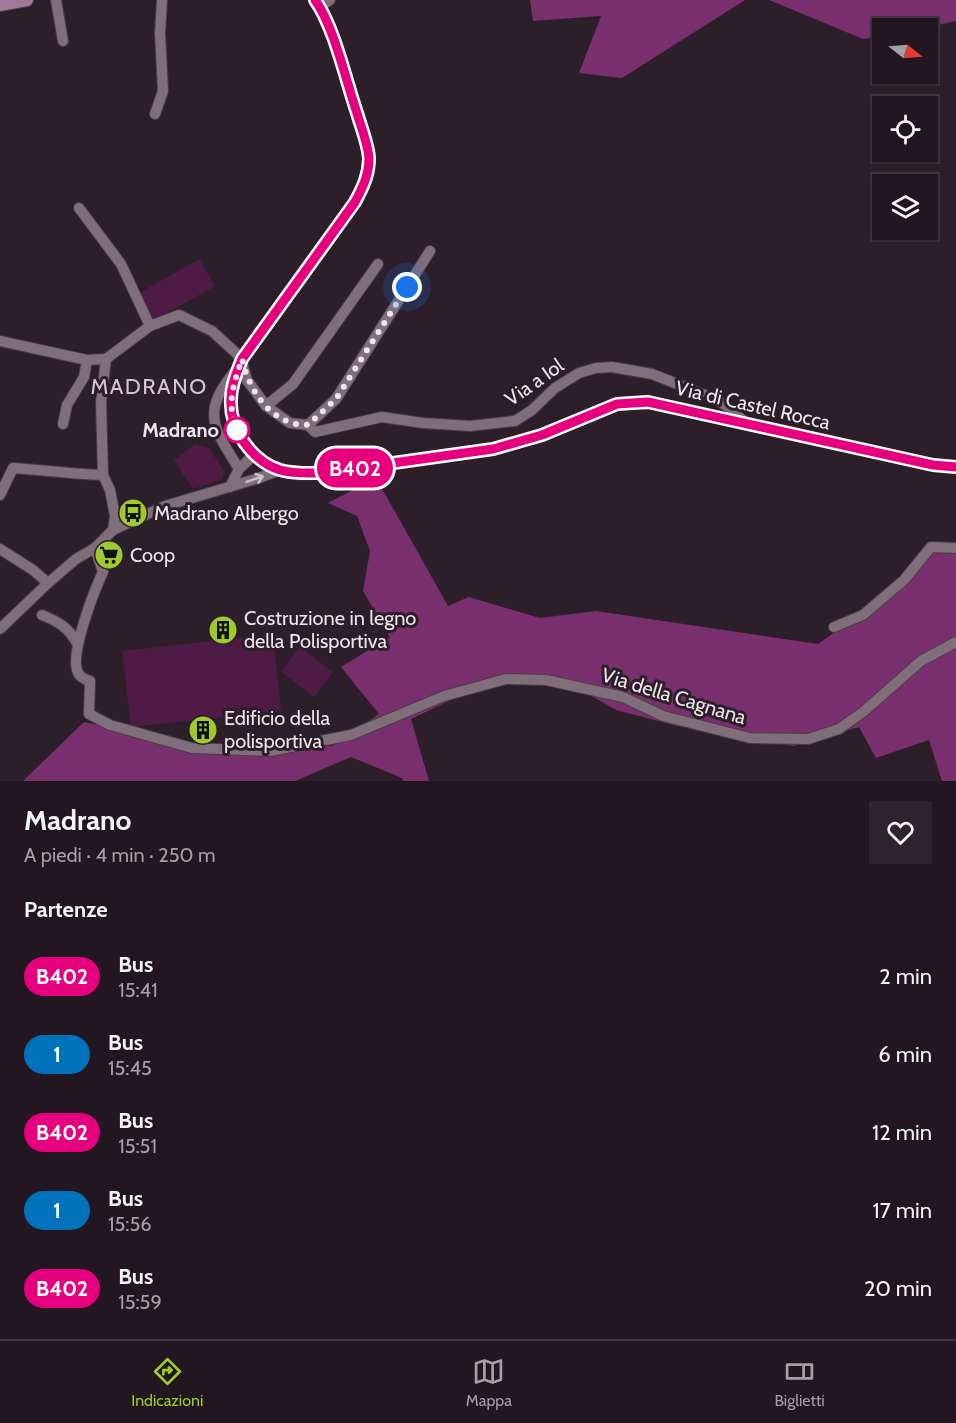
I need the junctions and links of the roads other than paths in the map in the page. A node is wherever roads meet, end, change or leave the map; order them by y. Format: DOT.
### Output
graph roads {
  1 [pos="27,0"];
  2 [pos="56,0"];
  3 [pos="162,0"];
  4 [pos="321,2"];
  5 [pos="0,4"];
  6 [pos="63,41"];
  7 [pos="155,114"];
  8 [pos="80,208"];
  9 [pos="430,251"];
  10 [pos="378,264"];
  11 [pos="150,326"];
  12 [pos="0,341"];
  13 [pos="106,359"];
  14 [pos="87,360"];
  15 [pos="240,363"];
  16 [pos="266,406"];
  17 [pos="63,424"];
  18 [pos="747,424"];
  19 [pos="308,425"];
  20 [pos="254,455"];
  21 [pos="956,467"];
  22 [pos="239,469"];
  23 [pos="280,470"];
  24 [pos="102,475"];
  25 [pos="230,487"];
  26 [pos="0,495"];
  27 [pos="113,530"];
  28 [pos="95,548"];
  29 [pos="956,548"];
  30 [pos="0,549"];
  31 [pos="48,583"];
  32 [pos="42,615"];
  33 [pos="834,627"];
  34 [pos="0,629"];
  35 [pos="956,642"];
  36 [pos="77,643"];
  1 -- 5 [label="main road"];
  2 -- 6 [label="street"];
  3 -- 7 [label="street"];
  4 -- 15 [label="main road, Via di Castel Rocca"];
  8 -- 11 [label="street"];
  9 -- 19 [label="street"];
  10 -- 16 [label="street"];
  11 -- 13 [label="street"];
  11 -- 15 [label="street"];
  12 -- 14 [label="street"];
  13 -- 14 [label="street"];
  13 -- 24 [label="street"];
  14 -- 17 [label="street"];
  15 -- 16 [label="street, Via a Iol"];
  15 -- 20 [label="main road, Via di Castel Rocca"];
  15 -- 22 [label="street, Via di Castel Rocca"];
  16 -- 19 [label="street, Via a Iol"];
  18 -- 19 [label="street, Via a Iol"];
  18 -- 21 [label="main road, Via di Castel Rocca"];
  18 -- 23 [label="main road, Via di Castel Rocca"];
  20 -- 22 [label="street"];
  20 -- 23 [label="main road, Via di Castel Rocca"];
  22 -- 25 [label="street"];
  25 -- 23 [label="street, one-way"];
  24 -- 26 [label="street"];
  24 -- 27 [label="street"];
  25 -- 27 [label="street"];
  27 -- 28 [label="street"];
  28 -- 31 [label="street"];
  28 -- 36 [label="street"];
  29 -- 33 [label="street"];
  30 -- 31 [label="street"];
  31 -- 34 [label="street"];
  32 -- 36 [label="street"];
  35 -- 36 [label="street, Via della Cagnana"];
}
